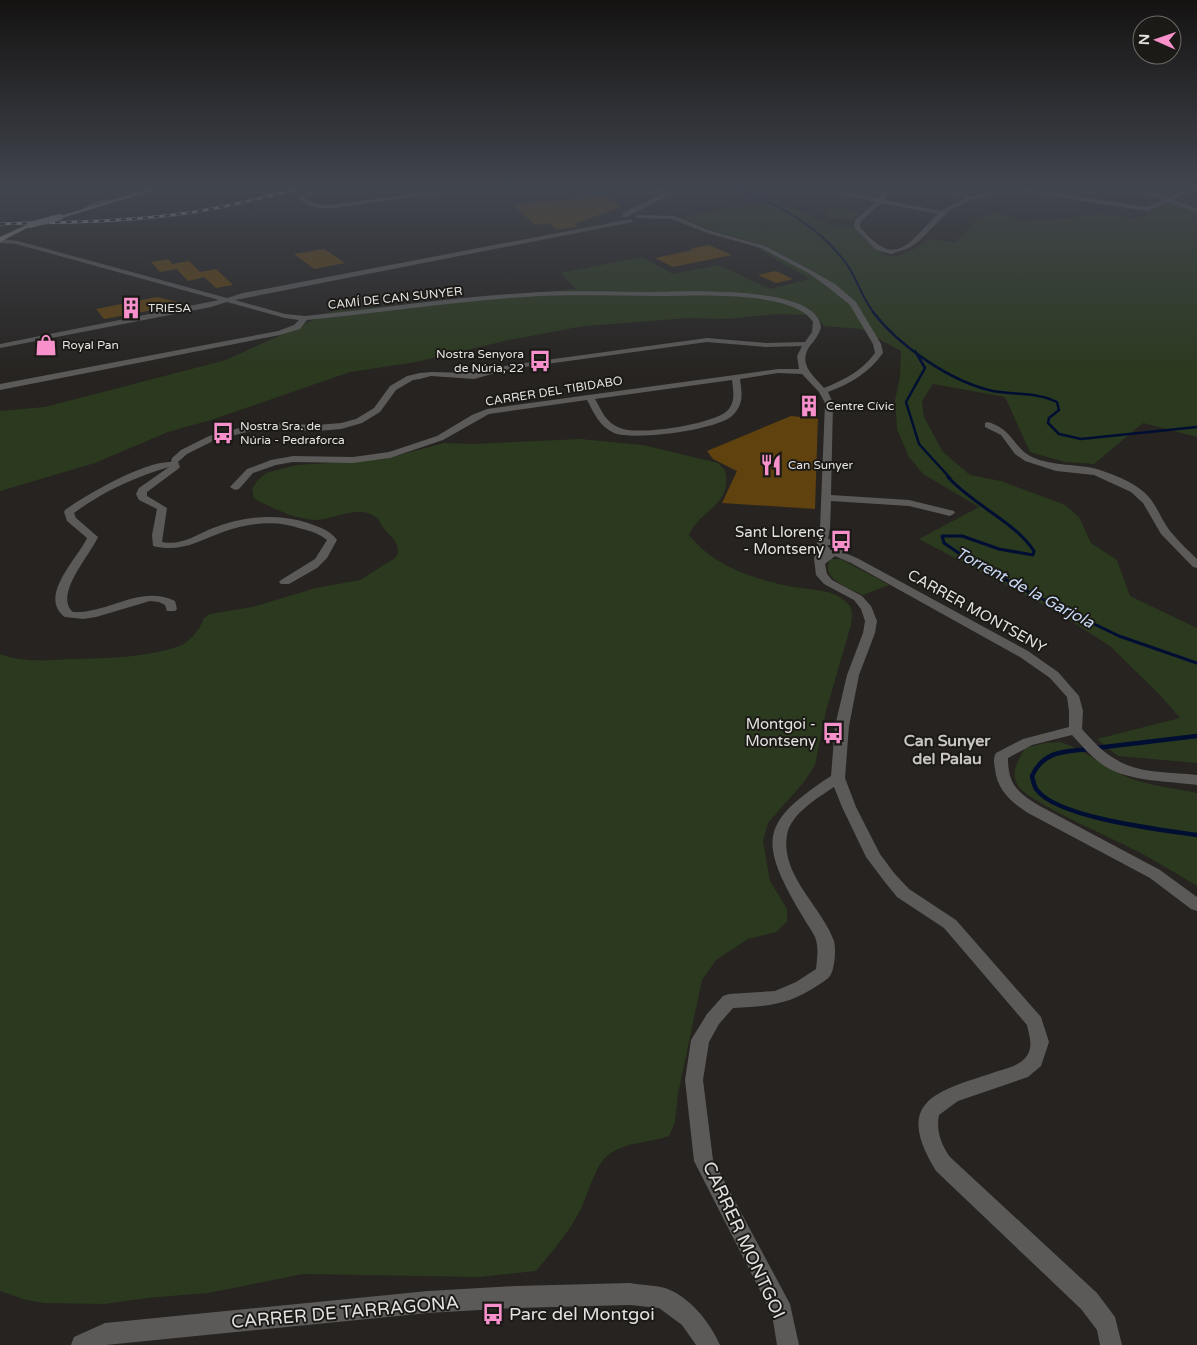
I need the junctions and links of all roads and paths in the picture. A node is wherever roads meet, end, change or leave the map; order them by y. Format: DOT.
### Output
graph roads {
  1 [pos="44,250"];
  2 [pos="484,250"];
  3 [pos="768,250"];
  4 [pos="881,250"];
  5 [pos="901,250"];
  6 [pos="228,300"];
  7 [pos="305,318"];
  8 [pos="806,344"];
  9 [pos="0,346"];
  10 [pos="804,372"];
  11 [pos="736,377"];
  12 [pos="0,387"];
  13 [pos="823,391"];
  14 [pos="590,398"];
  15 [pos="988,425"];
  16 [pos="173,463"];
  17 [pos="235,487"];
  18 [pos="826,498"];
  19 [pos="950,513"];
  20 [pos="825,528"];
  21 [pos="821,546"];
  22 [pos="837,548"];
  23 [pos="821,562"];
  24 [pos="1197,565"];
  25 [pos="285,582"];
  26 [pos="171,609"];
  27 [pos="1075,730"];
  28 [pos="838,778"];
  29 [pos="1197,780"];
  30 [pos="1197,905"];
  31 [pos="82,1345"];
  32 [pos="709,1345"];
  33 [pos="788,1345"];
  34 [pos="1111,1345"];
  1 -- 6 [label="street"];
  2 -- 6 [label="street"];
  3 -- 13 [label="street"];
  4 -- 5 [label="street"];
  6 -- 7 [label="street"];
  6 -- 9 [label="street"];
  7 -- 8 [label="street, CAMÍ DE CAN SUNYER"];
  7 -- 12 [label="street"];
  8 -- 10 [label="street"];
  8 -- 16 [label="street"];
  10 -- 11 [label="street, CARRER DEL TIBIDABO"];
  10 -- 13 [label="street"];
  11 -- 14 [label="street, CARRER DEL TIBIDABO"];
  11 -- 14 [label="street"];
  13 -- 18 [label="street"];
  14 -- 17 [label="street, CARRER DEL TIBIDABO"];
  15 -- 24 [label="street"];
  16 -- 25 [label="street"];
  16 -- 26 [label="street"];
  18 -- 19 [label="street"];
  18 -- 20 [label="street"];
  20 -- 21 [label="street"];
  20 -- 22 [label="street"];
  21 -- 22 [label="street"];
  21 -- 23 [label="street"];
  22 -- 23 [label="street"];
  22 -- 27 [label="street, CARRER MONTSENY"];
  23 -- 28 [label="street"];
  27 -- 29 [label="street"];
  27 -- 30 [label="street"];
  28 -- 33 [label="street, CARRER MONTGOI"];
  28 -- 34 [label="street"];
  31 -- 32 [label="street, CARRER DE TARRAGONA"];
}
